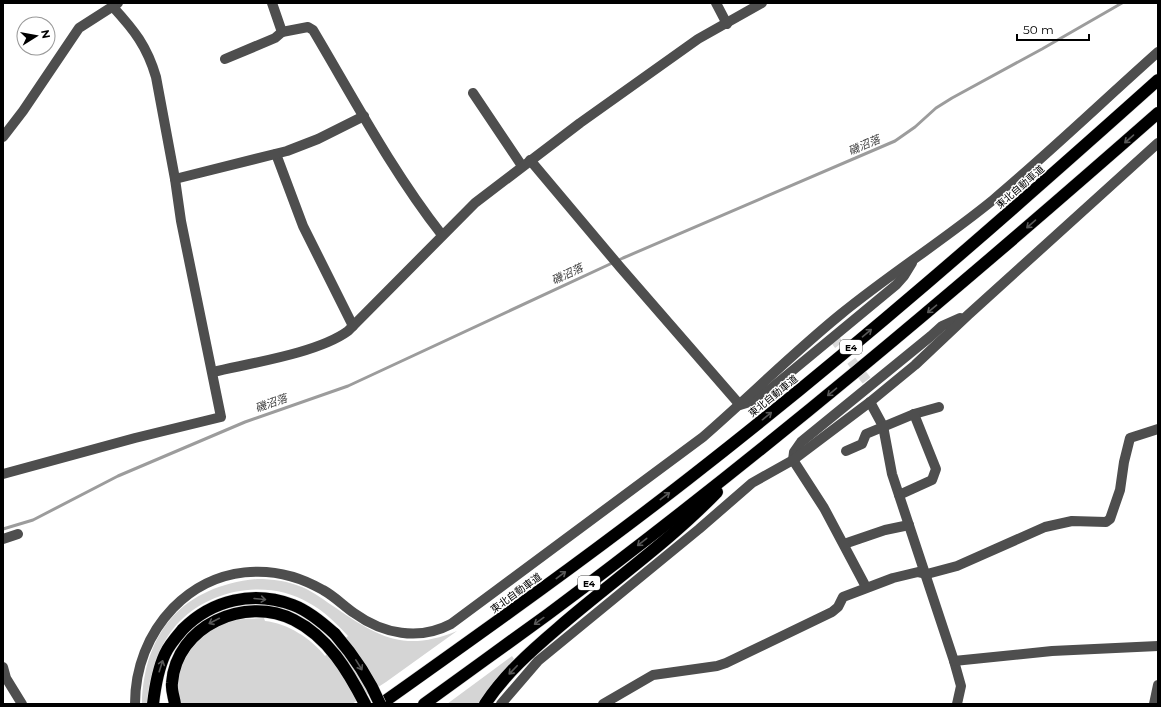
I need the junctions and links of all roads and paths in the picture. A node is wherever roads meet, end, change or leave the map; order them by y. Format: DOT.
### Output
graph roads {
  1 [pos="272,3"];
  2 [pos="716,3"];
  3 [pos="762,3"];
  4 [pos="116,5"];
  5 [pos="727,24"];
  6 [pos="282,32"];
  7 [pos="1158,52"];
  8 [pos="225,59"];
  9 [pos="1158,80"];
  10 [pos="473,93"];
  11 [pos="1158,113"];
  12 [pos="364,116"];
  13 [pos="3,137"];
  14 [pos="1158,143"];
  15 [pos="276,154"];
  16 [pos="526,163"];
  17 [pos="175,179"];
  18 [pos="442,235"];
  19 [pos="968,315"];
  20 [pos="353,326"];
  21 [pos="213,372"];
  22 [pos="870,402"];
  23 [pos="740,405"];
  24 [pos="939,407"];
  25 [pos="914,414"];
  26 [pos="884,426"];
  27 [pos="1158,429"];
  28 [pos="846,451"];
  29 [pos="750,458"];
  30 [pos="793,460"];
  31 [pos="3,474"];
  32 [pos="899,495"];
  33 [pos="909,525"];
  34 [pos="18,534"];
  35 [pos="3,539"];
  36 [pos="844,544"];
  37 [pos="927,574"];
  38 [pos="866,587"];
  39 [pos="530,598"];
  40 [pos="1158,646"];
  41 [pos="954,661"];
  42 [pos="3,667"];
  43 [pos="1158,685"];
  44 [pos="22,704"];
  45 [pos="135,704"];
  46 [pos="153,704"];
  47 [pos="175,704"];
  48 [pos="366,704"];
  49 [pos="381,704"];
  50 [pos="424,704"];
  51 [pos="485,704"];
  52 [pos="501,704"];
  53 [pos="603,704"];
  54 [pos="957,704"];
  55 [pos="1154,704"];
  1 -- 6 [label="street"];
  2 -- 5 [label="street"];
  3 -- 5 [label="street"];
  4 -- 13 [label="street"];
  4 -- 17 [label="street"];
  5 -- 16 [label="street"];
  6 -- 8 [label="street"];
  6 -- 12 [label="street"];
  7 -- 23 [label="street"];
  39 -- 9 [label="highway, 東北自動車道 / E4, one-way"];
  10 -- 16 [label="street"];
  11 -- 29 [label="highway, E4, one-way"];
  12 -- 15 [label="street"];
  12 -- 18 [label="street"];
  14 -- 19 [label="street"];
  15 -- 17 [label="street"];
  15 -- 20 [label="street"];
  16 -- 18 [label="street"];
  16 -- 23 [label="street"];
  17 -- 21 [label="street"];
  18 -- 20 [label="street"];
  19 -- 22 [label="street"];
  19 -- 30 [label="street"];
  20 -- 21 [label="street"];
  21 -- 31 [label="street"];
  22 -- 26 [label="street"];
  22 -- 30 [label="street"];
  23 -- 45 [label="street"];
  24 -- 25 [label="street"];
  25 -- 26 [label="street"];
  25 -- 32 [label="street"];
  26 -- 28 [label="street"];
  26 -- 32 [label="street"];
  27 -- 37 [label="street"];
  29 -- 50 [label="highway, E4, one-way"];
  29 -- 51 [label="highway, one-way"];
  30 -- 36 [label="street"];
  30 -- 52 [label="street"];
  32 -- 33 [label="street"];
  33 -- 36 [label="street"];
  33 -- 37 [label="street"];
  34 -- 35 [label="street"];
  36 -- 38 [label="street"];
  37 -- 38 [label="street"];
  37 -- 41 [label="street"];
  38 -- 53 [label="street"];
  39 -- 48 [label="highway"];
  39 -- 49 [label="highway, 東北自動車道 / E4"];
  40 -- 41 [label="street"];
  41 -- 54 [label="street"];
  42 -- 44 [label="street"];
  43 -- 55 [label="street"];
  46 -- 49 [label="highway, one-way, bridge"];
  48 -- 47 [label="highway, one-way"];
}
